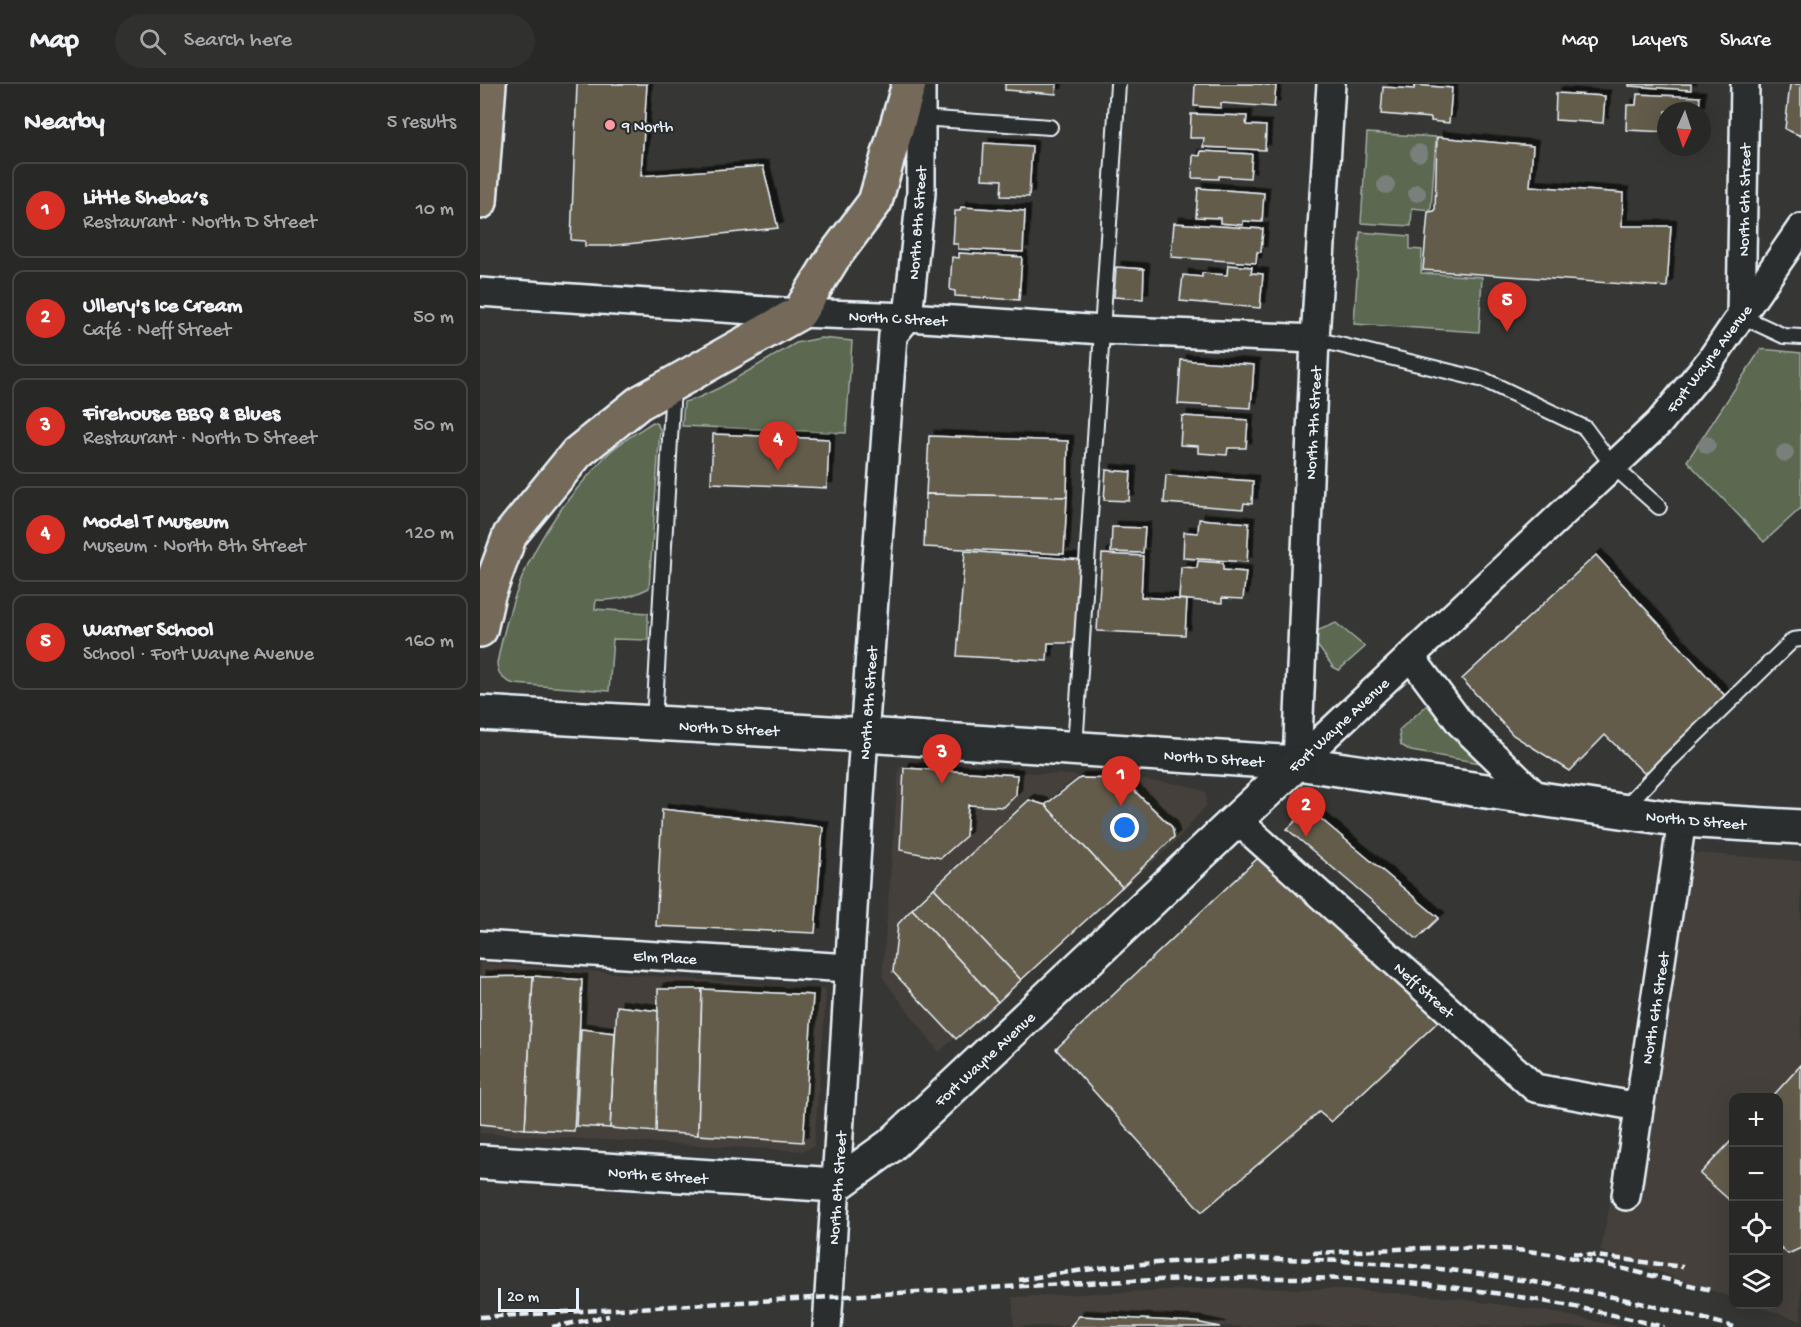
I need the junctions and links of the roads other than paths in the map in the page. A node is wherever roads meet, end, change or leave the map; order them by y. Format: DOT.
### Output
graph roads {
  1 [pos="489,84"];
  2 [pos="909,84"];
  3 [pos="921,84"];
  4 [pos="1118,84"];
  5 [pos="1331,84"];
  6 [pos="1745,84"];
  7 [pos="921,118"];
  8 [pos="1050,127"];
  9 [pos="480,202"];
  10 [pos="1801,228"];
  11 [pos="480,292"];
  12 [pos="800,313"];
  13 [pos="1741,316"];
  14 [pos="908,317"];
  15 [pos="1102,330"];
  16 [pos="1801,337"];
  17 [pos="1315,339"];
  18 [pos="673,384"];
  19 [pos="1613,466"];
  20 [pos="1659,507"];
  21 [pos="480,630"];
  22 [pos="1801,639"];
  23 [pos="1410,656"];
  24 [pos="480,713"];
  25 [pos="654,722"];
  26 [pos="865,735"];
  27 [pos="1075,748"];
  28 [pos="1297,763"];
  29 [pos="1539,799"];
  30 [pos="1622,811"];
  31 [pos="1236,819"];
  32 [pos="1682,820"];
  33 [pos="1801,827"];
  34 [pos="480,945"];
  35 [pos="849,968"];
  36 [pos="1639,1107"];
  37 [pos="480,1162"];
  38 [pos="836,1185"];
  39 [pos="1626,1196"];
  40 [pos="827,1327"];
  1 -- 9 [label="highway"];
  2 -- 12 [label="highway, North 8th Street"];
  3 -- 7 [label="street, North 8th Street"];
  4 -- 15 [label="lane"];
  5 -- 17 [label="street, North 7th Street"];
  6 -- 13 [label="street, North 6th Street"];
  7 -- 8 [label="lane"];
  7 -- 14 [label="street, North 8th Street"];
  10 -- 13 [label="street, Fort Wayne Avenue"];
  11 -- 12 [label="street, North C Street"];
  12 -- 14 [label="street, North C Street"];
  12 -- 18 [label="highway, North 8th Street"];
  13 -- 16 [label="lane"];
  13 -- 19 [label="street, Fort Wayne Avenue"];
  14 -- 15 [label="street, North C Street"];
  14 -- 26 [label="street, North 8th Street"];
  15 -- 17 [label="street, North C Street"];
  15 -- 27 [label="lane"];
  17 -- 19 [label="lane"];
  17 -- 28 [label="street, North 7th Street"];
  18 -- 21 [label="highway, North 8th Street"];
  18 -- 25 [label="lane"];
  19 -- 20 [label="lane"];
  19 -- 23 [label="street, Fort Wayne Avenue"];
  22 -- 30 [label="lane"];
  23 -- 28 [label="street, Fort Wayne Avenue"];
  23 -- 29 [label="street"];
  24 -- 25 [label="street, North D Street"];
  25 -- 26 [label="street, North D Street"];
  26 -- 27 [label="street, North D Street"];
  26 -- 35 [label="street, North 8th Street"];
  27 -- 28 [label="street, North D Street"];
  28 -- 29 [label="street, North D Street"];
  28 -- 31 [label="street, Fort Wayne Avenue"];
  29 -- 30 [label="street, North D Street"];
  30 -- 32 [label="street, North D Street"];
  31 -- 36 [label="street, Neff Street"];
  31 -- 38 [label="street, Fort Wayne Avenue"];
  32 -- 33 [label="street, North D Street"];
  32 -- 36 [label="street, North 6th Street"];
  34 -- 35 [label="street, Elm Place"];
  35 -- 38 [label="street, North 8th Street"];
  36 -- 39 [label="street, North 6th Street"];
  37 -- 38 [label="street, North E Street"];
  38 -- 40 [label="street, North 8th Street"];
}
